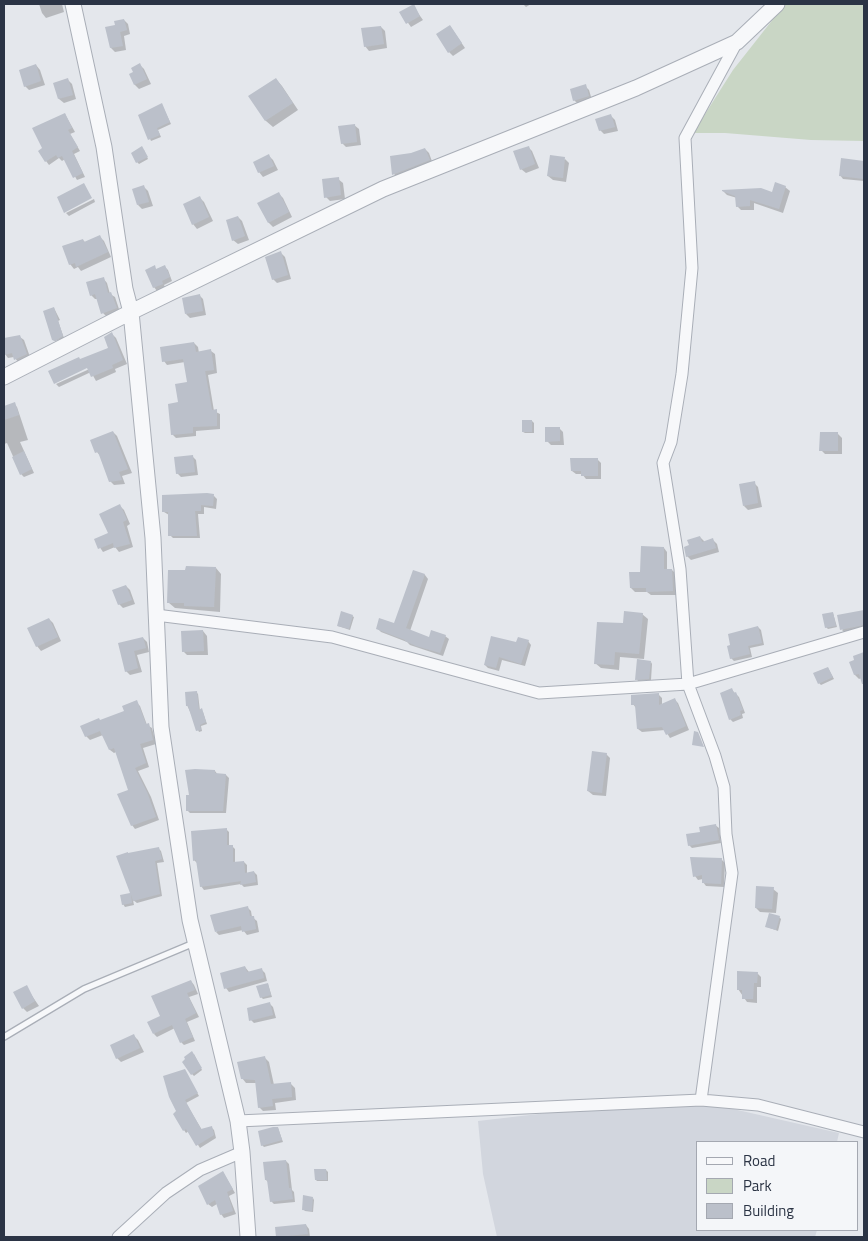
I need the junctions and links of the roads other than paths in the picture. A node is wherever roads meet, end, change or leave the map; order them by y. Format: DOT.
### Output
graph roads {
  1 [pos="72,4"];
  2 [pos="777,4"];
  3 [pos="737,42"];
  4 [pos="131,312"];
  5 [pos="4,377"];
  6 [pos="156,615"];
  7 [pos="864,632"];
  8 [pos="688,684"];
  9 [pos="196,942"];
  10 [pos="4,1037"];
  11 [pos="701,1100"];
  12 [pos="238,1121"];
  13 [pos="864,1132"];
  14 [pos="242,1152"];
  15 [pos="118,1237"];
  16 [pos="248,1237"];
  1 -- 4 [label="street"];
  2 -- 3 [label="street"];
  3 -- 4 [label="street"];
  3 -- 8 [label="street"];
  4 -- 5 [label="street"];
  4 -- 6 [label="street"];
  6 -- 8 [label="street"];
  6 -- 9 [label="street"];
  7 -- 8 [label="street"];
  8 -- 11 [label="street"];
  9 -- 10 [label="lane"];
  9 -- 12 [label="street"];
  11 -- 12 [label="street"];
  11 -- 13 [label="street"];
  12 -- 14 [label="street"];
  14 -- 15 [label="street"];
  14 -- 16 [label="street"];
}
